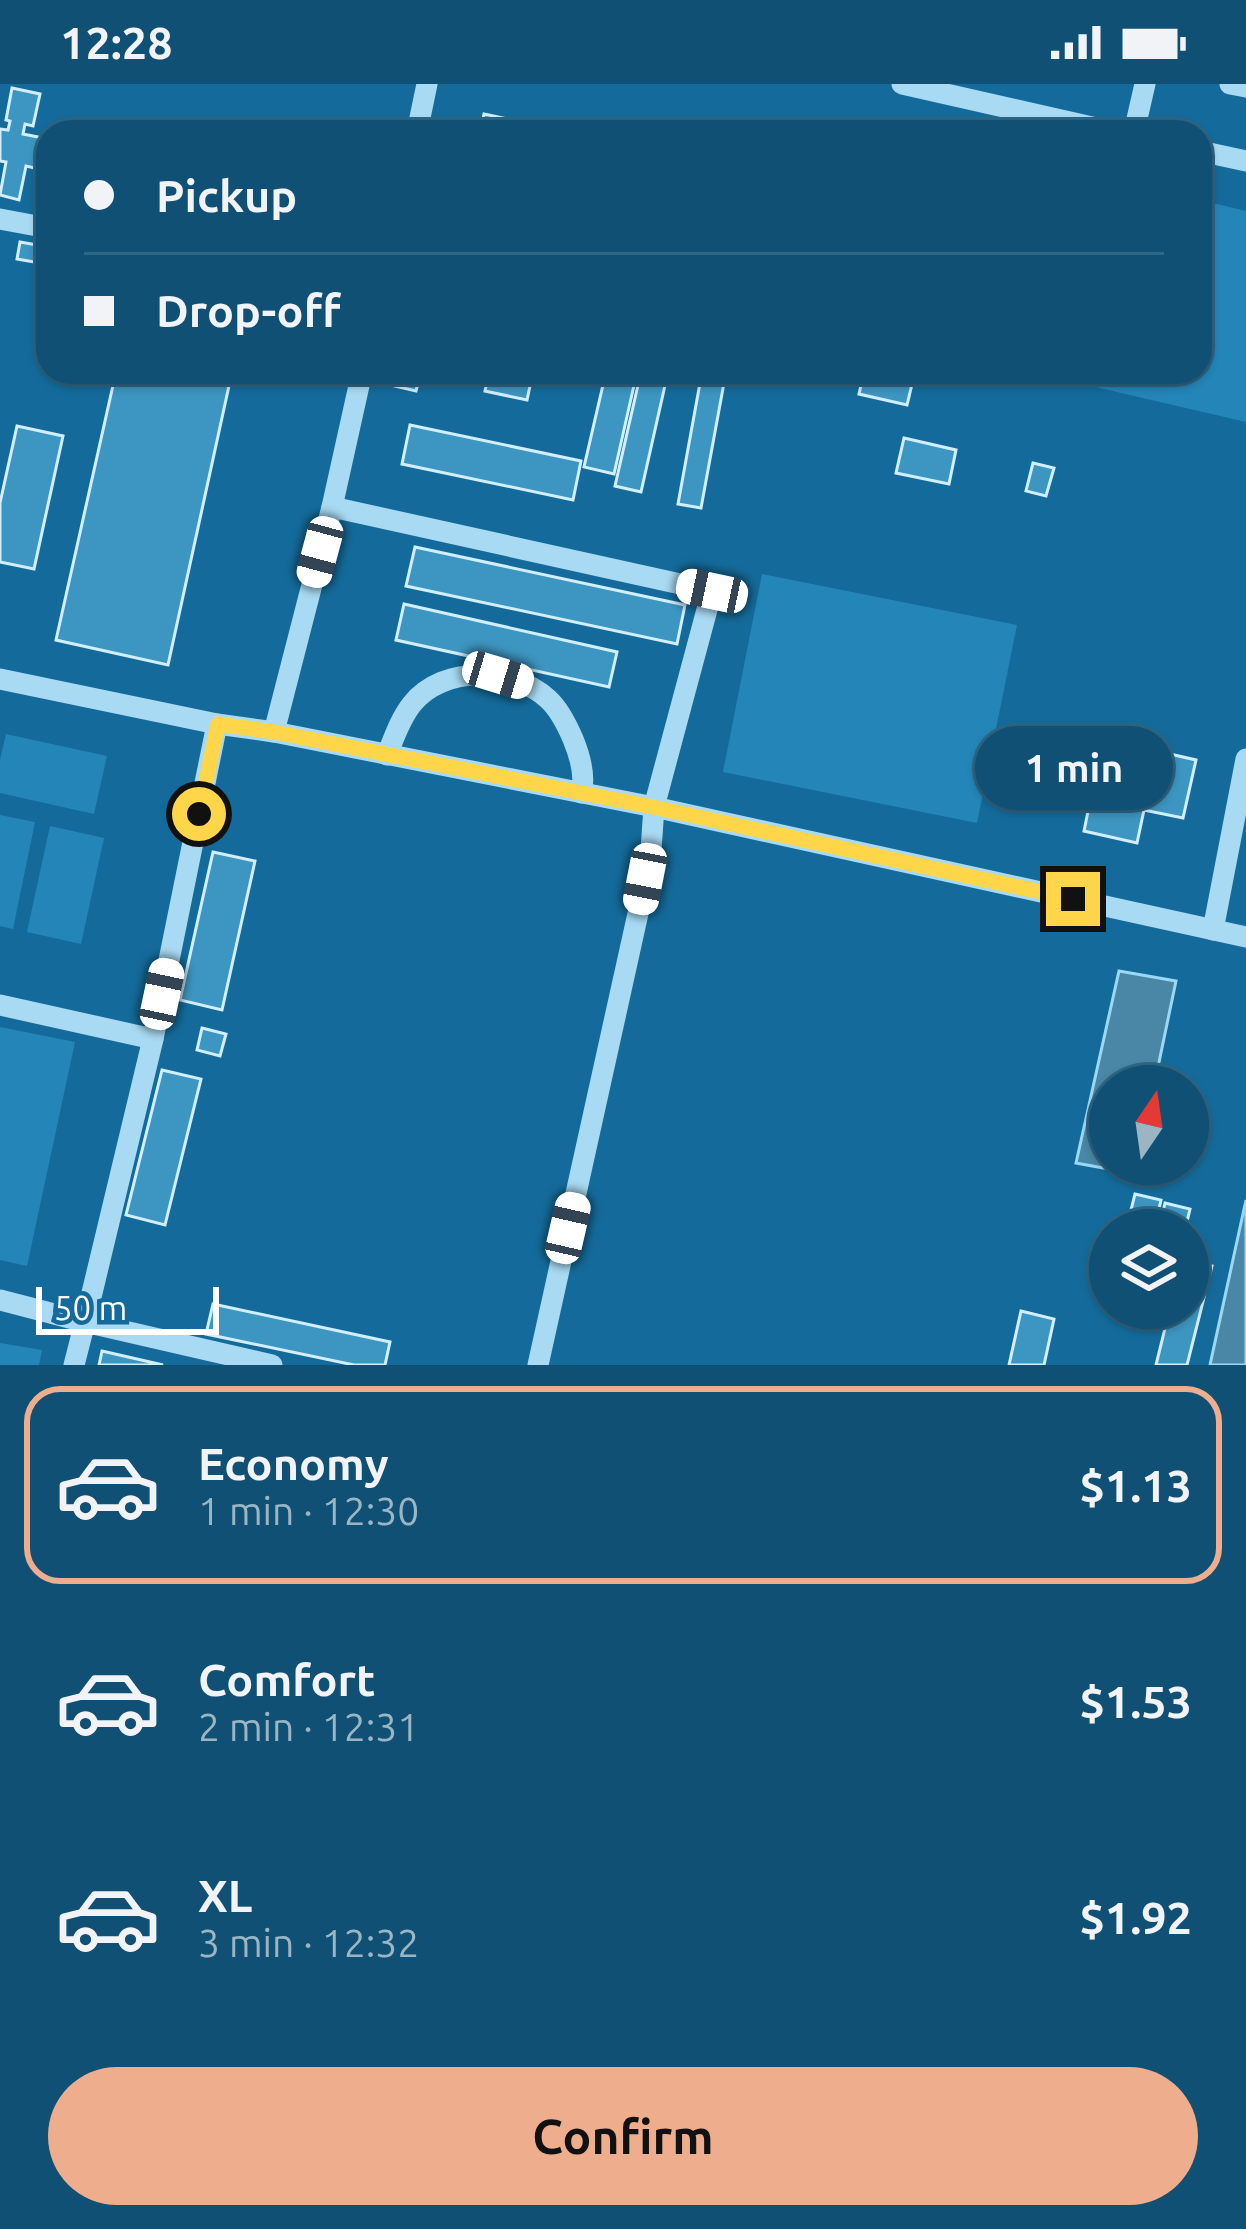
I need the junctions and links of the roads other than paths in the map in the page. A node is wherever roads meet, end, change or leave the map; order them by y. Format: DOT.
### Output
graph roads {
  1 [pos="427,84"];
  2 [pos="902,84"];
  3 [pos="1145,84"];
  4 [pos="1231,84"];
  5 [pos="1246,87"];
  6 [pos="419,120"];
  7 [pos="1061,120"];
  8 [pos="1137,120"];
  9 [pos="1246,134"];
  10 [pos="1212,154"];
  11 [pos="1243,161"];
  12 [pos="0,219"];
  13 [pos="36,226"];
  14 [pos="359,384"];
  15 [pos="332,507"];
  16 [pos="0,679"];
  17 [pos="218,724"];
  18 [pos="274,732"];
  19 [pos="387,755"];
  20 [pos="1246,759"];
  21 [pos="581,794"];
  22 [pos="653,807"];
  23 [pos="1213,930"];
  24 [pos="1246,937"];
  25 [pos="0,1005"];
  26 [pos="153,1039"];
  27 [pos="0,1300"];
  28 [pos="85,1322"];
  29 [pos="74,1365"];
  30 [pos="272,1365"];
  31 [pos="538,1365"];
  1 -- 6 [label="street"];
  2 -- 7 [label="street"];
  3 -- 8 [label="street"];
  4 -- 5 [label="street"];
  9 -- 11 [label="street"];
  10 -- 11 [label="street"];
  12 -- 13 [label="street"];
  14 -- 15 [label="street"];
  15 -- 18 [label="street"];
  15 -- 22 [label="street"];
  16 -- 17 [label="street"];
  17 -- 18 [label="street"];
  17 -- 26 [label="street"];
  18 -- 19 [label="street"];
  19 -- 21 [label="street"];
  19 -- 21 [label="street"];
  20 -- 23 [label="street"];
  21 -- 22 [label="street"];
  22 -- 23 [label="street"];
  22 -- 31 [label="street"];
  23 -- 24 [label="street"];
  25 -- 26 [label="street"];
  26 -- 28 [label="street"];
  27 -- 28 [label="street"];
  28 -- 29 [label="street"];
  28 -- 30 [label="street"];
}
